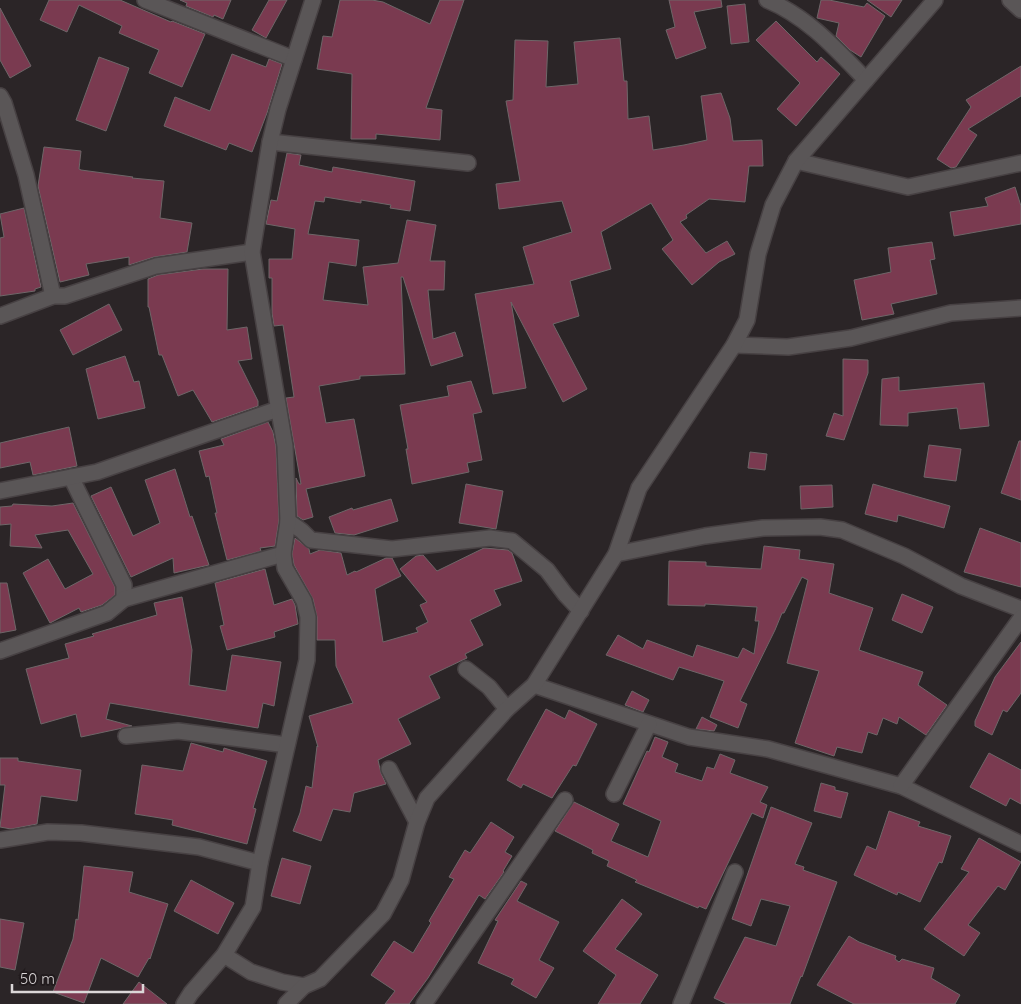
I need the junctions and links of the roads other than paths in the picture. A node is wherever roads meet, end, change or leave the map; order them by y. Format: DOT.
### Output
graph roads {
  1 [pos="145,0"];
  2 [pos="313,0"];
  3 [pos="767,0"];
  4 [pos="935,0"];
  5 [pos="1010,0"];
  6 [pos="1021,10"];
  7 [pos="294,59"];
  8 [pos="866,80"];
  9 [pos="0,96"];
  10 [pos="270,142"];
  11 [pos="796,161"];
  12 [pos="468,163"];
  13 [pos="1021,163"];
  14 [pos="252,252"];
  15 [pos="53,296"];
  16 [pos="1021,308"];
  17 [pos="0,316"];
  18 [pos="734,345"];
  19 [pos="278,409"];
  20 [pos="71,477"];
  21 [pos="0,491"];
  22 [pos="288,521"];
  23 [pos="283,554"];
  24 [pos="616,554"];
  25 [pos="124,599"];
  26 [pos="1021,609"];
  27 [pos="581,611"];
  28 [pos="1021,618"];
  29 [pos="0,651"];
  30 [pos="466,669"];
  31 [pos="534,685"];
  32 [pos="507,709"];
  33 [pos="649,724"];
  34 [pos="126,736"];
  35 [pos="288,744"];
  36 [pos="389,769"];
  37 [pos="901,786"];
  38 [pos="614,794"];
  39 [pos="564,800"];
  40 [pos="417,822"];
  41 [pos="0,840"];
  42 [pos="1021,844"];
  43 [pos="260,863"];
  44 [pos="735,872"];
  45 [pos="224,955"];
  46 [pos="304,986"];
  47 [pos="184,1004"];
  48 [pos="286,1004"];
  49 [pos="424,1004"];
  50 [pos="680,1004"];
  1 -- 7 [label="street"];
  2 -- 7 [label="street"];
  3 -- 8 [label="street"];
  4 -- 8 [label="street"];
  5 -- 6 [label="street"];
  7 -- 10 [label="street"];
  8 -- 11 [label="street"];
  9 -- 15 [label="street"];
  10 -- 12 [label="street"];
  10 -- 14 [label="street"];
  11 -- 13 [label="street"];
  11 -- 18 [label="street"];
  14 -- 15 [label="street"];
  14 -- 19 [label="street"];
  15 -- 17 [label="street"];
  16 -- 18 [label="street"];
  18 -- 24 [label="street"];
  19 -- 20 [label="street"];
  19 -- 22 [label="street"];
  20 -- 21 [label="street"];
  20 -- 25 [label="street"];
  22 -- 23 [label="street"];
  22 -- 27 [label="street"];
  23 -- 25 [label="street"];
  23 -- 35 [label="street"];
  24 -- 26 [label="street"];
  24 -- 27 [label="street"];
  25 -- 29 [label="street"];
  27 -- 31 [label="street"];
  28 -- 37 [label="street"];
  30 -- 32 [label="street"];
  31 -- 32 [label="street"];
  31 -- 33 [label="street"];
  32 -- 40 [label="street"];
  33 -- 37 [label="street"];
  33 -- 38 [label="street"];
  34 -- 35 [label="street"];
  35 -- 43 [label="street"];
  36 -- 40 [label="street"];
  37 -- 42 [label="street"];
  39 -- 49 [label="street"];
  40 -- 46 [label="street"];
  41 -- 43 [label="street"];
  43 -- 45 [label="street"];
  44 -- 50 [label="street"];
  45 -- 46 [label="street"];
  45 -- 47 [label="street"];
  46 -- 48 [label="street"];
}
